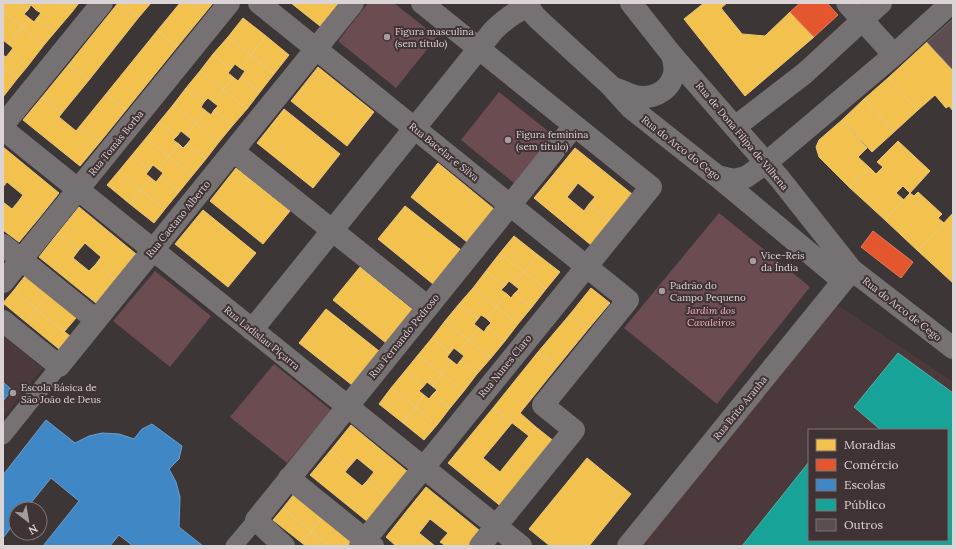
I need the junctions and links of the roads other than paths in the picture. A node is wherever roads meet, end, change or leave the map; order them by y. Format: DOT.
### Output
graph roads {
  1 [pos="102,3"];
  2 [pos="229,3"];
  3 [pos="259,3"];
  4 [pos="353,3"];
  5 [pos="422,3"];
  6 [pos="631,3"];
  7 [pos="847,3"];
  8 [pos="881,3"];
  9 [pos="951,3"];
  10 [pos="529,4"];
  11 [pos="862,20"];
  12 [pos="316,49"];
  13 [pos="478,49"];
  14 [pos="672,55"];
  15 [pos="894,55"];
  16 [pos="611,86"];
  17 [pos="3,125"];
  18 [pos="574,126"];
  19 [pos="735,127"];
  20 [pos="414,128"];
  21 [pos="3,130"];
  22 [pos="234,151"];
  23 [pos="766,163"];
  24 [pos="717,176"];
  25 [pos="78,190"];
  26 [pos="510,205"];
  27 [pos="333,231"];
  28 [pos="3,245"];
  29 [pos="153,250"];
  30 [pos="21,260"];
  31 [pos="586,266"];
  32 [pos="847,275"];
  33 [pos="3,282"];
  34 [pos="428,307"];
  35 [pos="96,320"];
  36 [pos="3,321"];
  37 [pos="252,330"];
  38 [pos="953,348"];
  39 [pos="59,366"];
  40 [pos="347,406"];
  41 [pos="3,436"];
  42 [pos="423,468"];
  43 [pos="289,478"];
  44 [pos="256,520"];
  45 [pos="496,526"];
  46 [pos="366,544"];
  47 [pos="234,546"];
  48 [pos="284,546"];
  49 [pos="480,546"];
  50 [pos="521,546"];
  51 [pos="628,546"];
  1 -- 17 [label="street"];
  2 -- 25 [label="street, Rua Tomás Borba"];
  3 -- 12 [label="street, Rua Bacelar e Silva"];
  4 -- 12 [label="street, Rua Caetano Alberto"];
  5 -- 13 [label="street"];
  6 -- 14 [label="street, Rua de Dona Filipa de Vilhena"];
  7 -- 11 [label="street"];
  8 -- 11 [label="street"];
  9 -- 15 [label="street"];
  10 -- 13 [label="street"];
  10 -- 16 [label="street, Rua do Arco do Cego"];
  11 -- 15 [label="street"];
  11 -- 19 [label="street"];
  12 -- 20 [label="street, Rua Bacelar e Silva"];
  12 -- 22 [label="street, Rua Caetano Alberto"];
  13 -- 18 [label="street"];
  13 -- 20 [label="street"];
  14 -- 16 [label="street"];
  14 -- 19 [label="street, Rua de Dona Filipa de Vilhena"];
  15 -- 23 [label="street"];
  16 -- 24 [label="street, Rua do Arco do Cego"];
  18 -- 26 [label="street, Rua Fernando Pedroso"];
  18 -- 31 [label="street, Rua Nunes Claro"];
  19 -- 23 [label="street, Rua de Dona Filipa de Vilhena"];
  20 -- 26 [label="street, Rua Bacelar e Silva"];
  20 -- 27 [label="street"];
  21 -- 25 [label="street, Rua Ladislau Piçarra"];
  22 -- 27 [label="street"];
  22 -- 29 [label="street, Rua Caetano Alberto"];
  23 -- 24 [label="street"];
  23 -- 32 [label="street, Rua de Dona Filipa de Vilhena"];
  24 -- 32 [label="street, Rua do Arco do Cego"];
  25 -- 29 [label="street, Rua Ladislau Piçarra"];
  25 -- 30 [label="street, Rua Tomás Borba"];
  26 -- 31 [label="street, Rua Bacelar e Silva"];
  26 -- 34 [label="street, Rua Fernando Pedroso"];
  27 -- 34 [label="street"];
  27 -- 37 [label="street"];
  28 -- 30 [label="street"];
  29 -- 35 [label="street, Rua Caetano Alberto"];
  29 -- 37 [label="street, Rua Ladislau Piçarra"];
  30 -- 33 [label="street, Rua Tomás Borba"];
  30 -- 35 [label="street"];
  31 -- 42 [label="street, Rua Nunes Claro"];
  31 -- 45 [label="street, Rua Bacelar e Silva"];
  32 -- 38 [label="street, Rua do Arco de Cego"];
  32 -- 51 [label="street, Rua Brito Aranha"];
  34 -- 40 [label="street, Rua Fernando Pedroso"];
  35 -- 39 [label="street, Rua Caetano Alberto"];
  36 -- 39 [label="street"];
  37 -- 40 [label="street, Rua Ladislau Piçarra"];
  39 -- 41 [label="street, Rua Caetano Alberto"];
  40 -- 42 [label="street, Rua Ladislau Piçarra"];
  40 -- 43 [label="street, Rua Fernando Pedroso"];
  42 -- 45 [label="street, Rua Ladislau Piçarra"];
  42 -- 46 [label="street, Rua Nunes Claro"];
  43 -- 44 [label="street, Rua Fernando Pedroso"];
  43 -- 46 [label="street"];
  44 -- 47 [label="street, Rua Fernando Pedroso"];
  44 -- 48 [label="street"];
  45 -- 49 [label="street"];
  45 -- 50 [label="street, Rua Ladislau Piçarra"];
}
